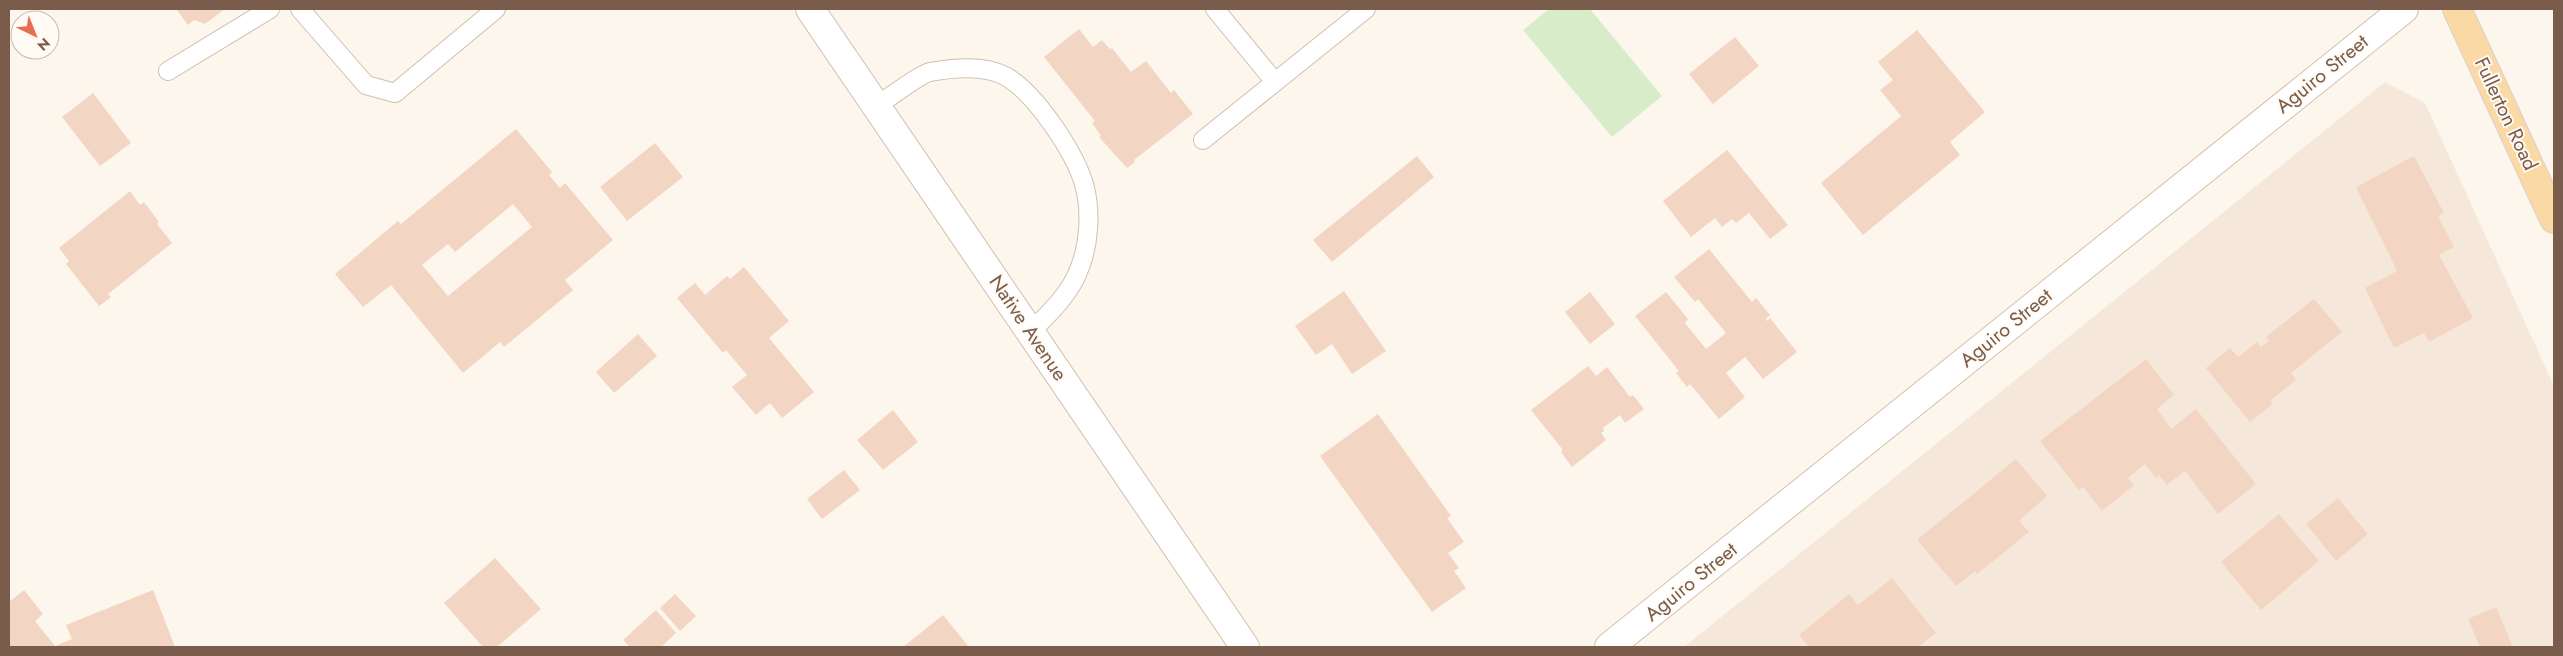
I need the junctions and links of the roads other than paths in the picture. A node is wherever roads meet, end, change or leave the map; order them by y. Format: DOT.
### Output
graph roads {
  1 [pos="270,9"];
  2 [pos="300,9"];
  3 [pos="496,9"];
  4 [pos="810,9"];
  5 [pos="1215,9"];
  6 [pos="1366,9"];
  7 [pos="2404,9"];
  8 [pos="2457,9"];
  9 [pos="168,71"];
  10 [pos="1275,82"];
  11 [pos="876,106"];
  12 [pos="1203,140"];
  13 [pos="2554,219"];
  14 [pos="1030,332"];
  15 [pos="1245,647"];
  16 [pos="1609,647"];
  1 -- 9 [label="lane"];
  2 -- 3 [label="lane"];
  4 -- 11 [label="street, Native Avenue"];
  5 -- 10 [label="lane"];
  6 -- 10 [label="lane"];
  7 -- 16 [label="street, Aguiro Street"];
  8 -- 13 [label="main road, Fullerton Road"];
  10 -- 12 [label="lane"];
  11 -- 14 [label="street, Native Avenue"];
  11 -- 14 [label="lane"];
  14 -- 15 [label="street, Native Avenue"];
}
